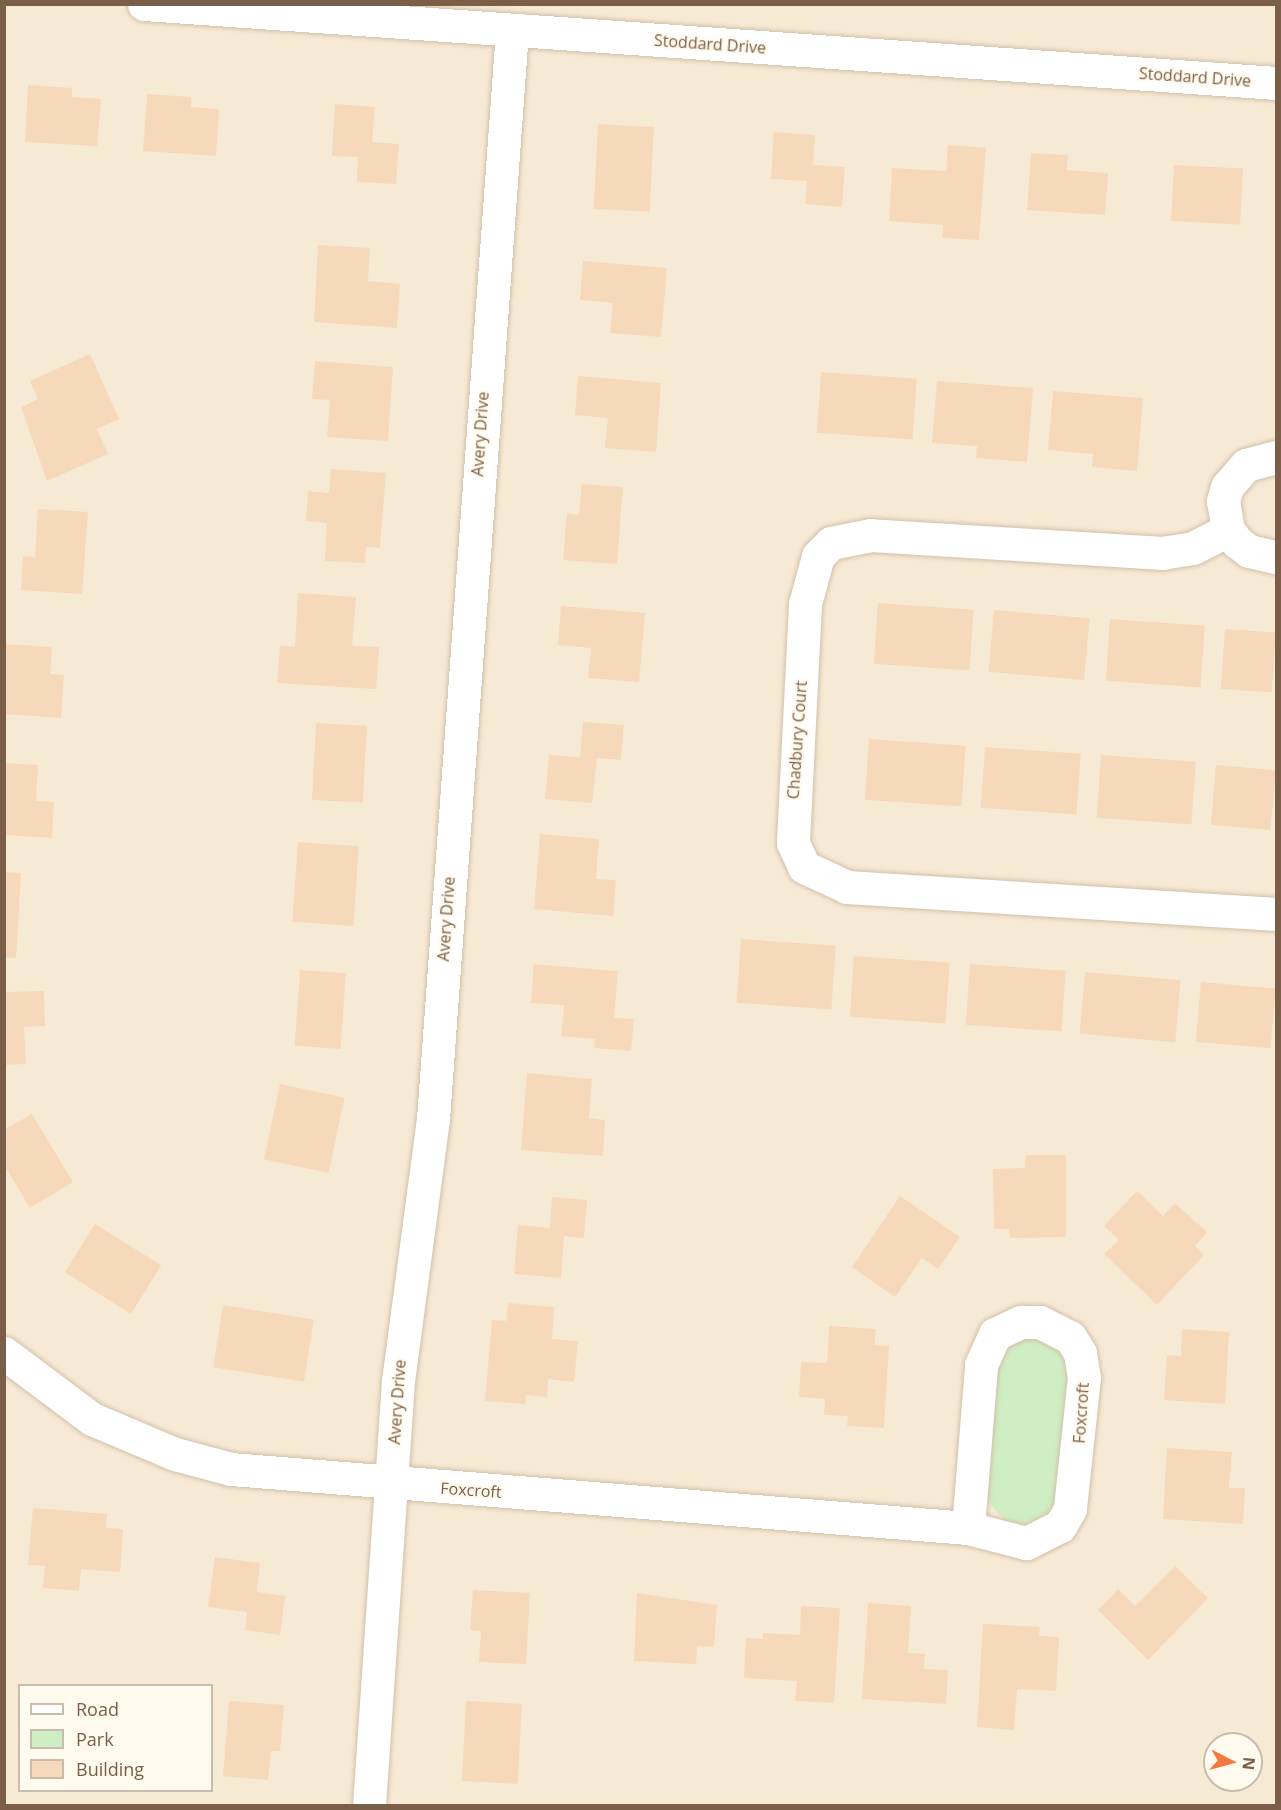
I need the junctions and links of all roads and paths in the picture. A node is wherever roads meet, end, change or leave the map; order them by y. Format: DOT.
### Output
graph roads {
  1 [pos="144,4"];
  2 [pos="512,30"];
  3 [pos="1276,83"];
  4 [pos="1276,457"];
  5 [pos="1228,530"];
  6 [pos="1276,557"];
  7 [pos="1276,914"];
  8 [pos="5,1354"];
  9 [pos="391,1484"];
  10 [pos="968,1528"];
  11 [pos="369,1806"];
  1 -- 2 [label="street, Stoddard Drive"];
  2 -- 3 [label="street, Stoddard Drive"];
  2 -- 9 [label="street, Avery Drive"];
  4 -- 5 [label="street"];
  5 -- 6 [label="street"];
  5 -- 7 [label="street, Chadbury Court"];
  8 -- 9 [label="street, Foxcroft"];
  9 -- 10 [label="street, Foxcroft"];
  9 -- 11 [label="street, Avery Drive"];
  10 -- 10 [label="street, Foxcroft"];
}
